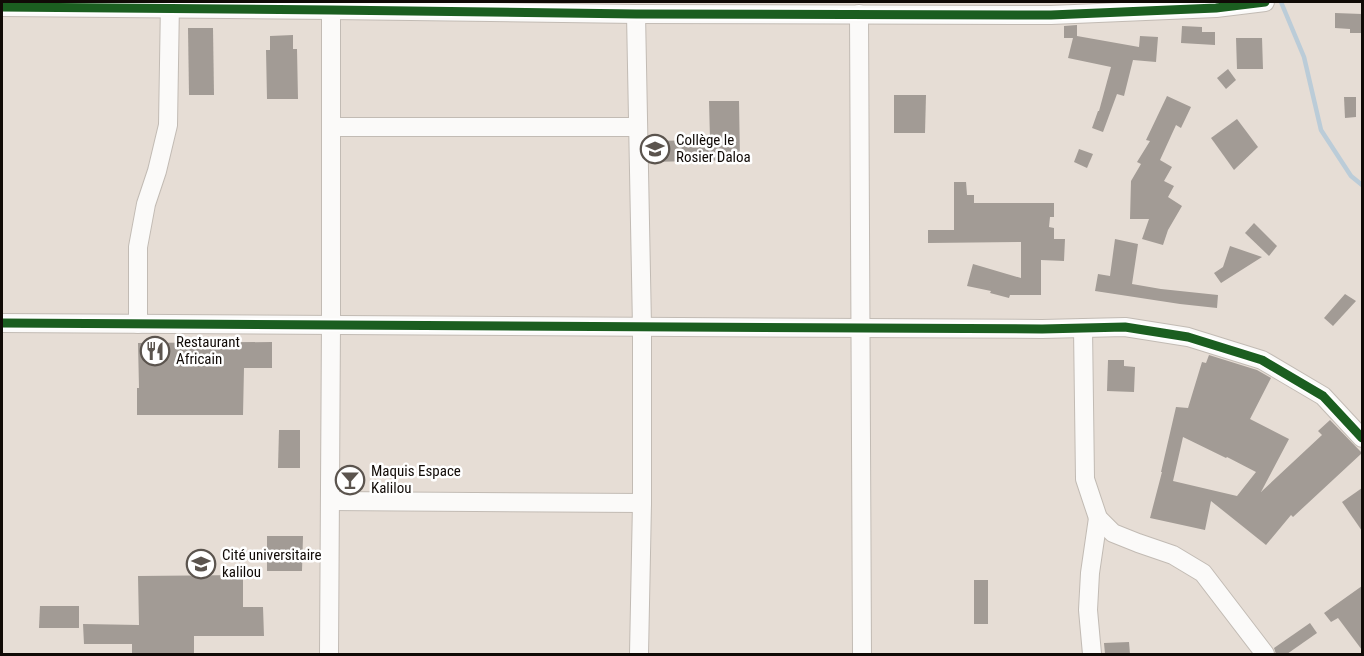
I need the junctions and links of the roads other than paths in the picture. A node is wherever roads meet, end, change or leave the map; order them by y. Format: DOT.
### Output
graph roads {
  1 [pos="1265,2"];
  2 [pos="170,5"];
  3 [pos="331,6"];
  4 [pos="2,7"];
  5 [pos="636,14"];
  6 [pos="860,14"];
  7 [pos="331,126"];
  8 [pos="638,127"];
  9 [pos="2,323"];
  10 [pos="138,324"];
  11 [pos="331,324"];
  12 [pos="642,327"];
  13 [pos="861,328"];
  14 [pos="1083,328"];
  15 [pos="1362,438"];
  16 [pos="330,501"];
  17 [pos="642,503"];
  18 [pos="1098,518"];
  19 [pos="329,654"];
  20 [pos="639,654"];
  21 [pos="862,654"];
  22 [pos="1092,654"];
  23 [pos="1265,654"];
  1 -- 6 [label="street"];
  2 -- 3 [label="street"];
  2 -- 4 [label="street"];
  2 -- 10 [label="street"];
  3 -- 5 [label="street"];
  3 -- 7 [label="street"];
  5 -- 6 [label="street"];
  5 -- 8 [label="street"];
  6 -- 13 [label="street"];
  7 -- 8 [label="street"];
  7 -- 11 [label="street"];
  8 -- 12 [label="street"];
  9 -- 10 [label="street"];
  10 -- 11 [label="street"];
  11 -- 12 [label="street"];
  11 -- 16 [label="street"];
  12 -- 13 [label="street"];
  12 -- 17 [label="street"];
  13 -- 14 [label="street"];
  13 -- 21 [label="street"];
  14 -- 15 [label="street"];
  14 -- 18 [label="street"];
  16 -- 17 [label="street"];
  16 -- 19 [label="street"];
  17 -- 20 [label="street"];
  18 -- 22 [label="street"];
  18 -- 23 [label="street"];
}
